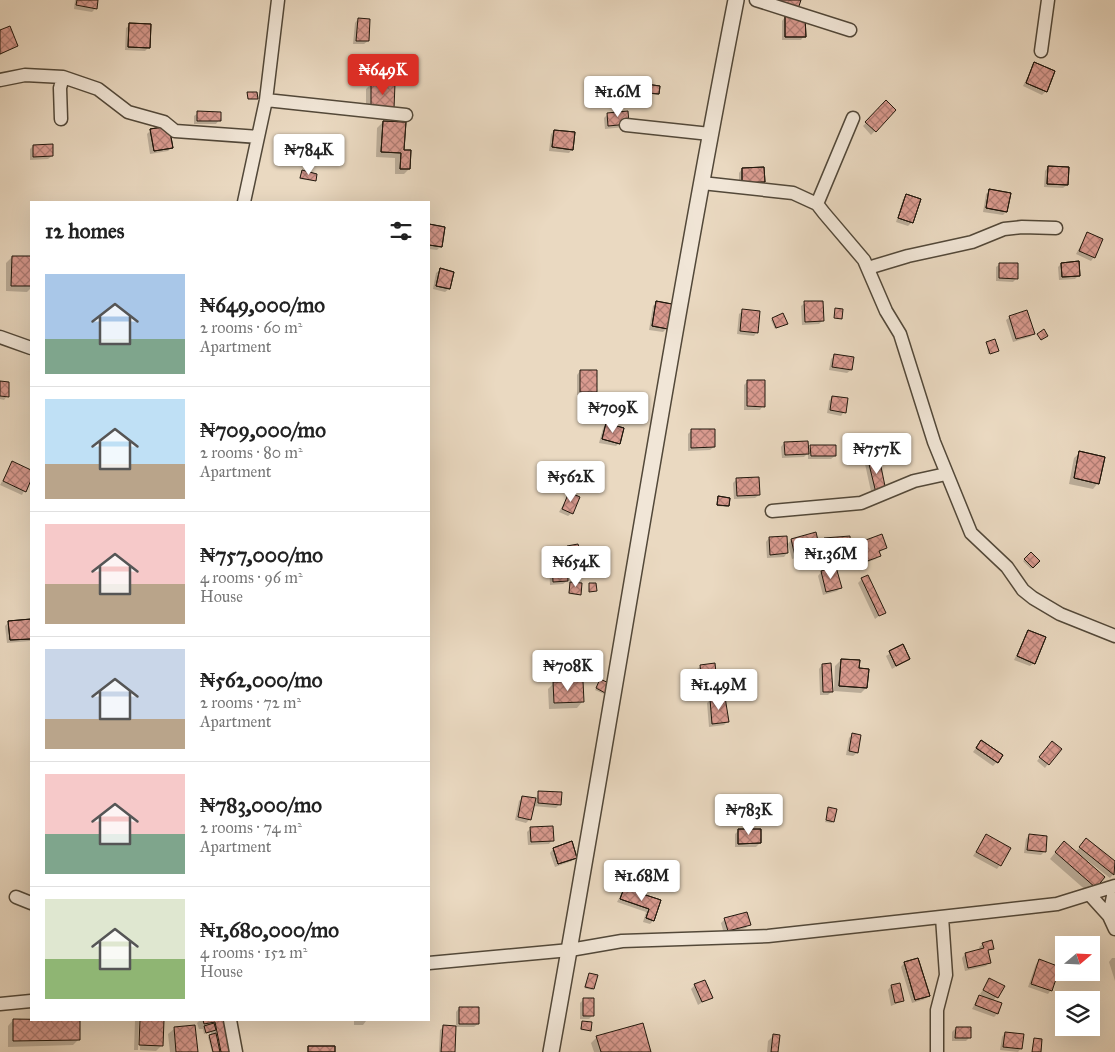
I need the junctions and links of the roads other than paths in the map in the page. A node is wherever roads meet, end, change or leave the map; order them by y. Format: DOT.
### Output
graph roads {
  1 [pos="278,0"];
  2 [pos="736,0"];
  3 [pos="756,0"];
  4 [pos="1048,0"];
  5 [pos="850,30"];
  6 [pos="1041,51"];
  7 [pos="63,77"];
  8 [pos="0,80"];
  9 [pos="266,100"];
  10 [pos="406,115"];
  11 [pos="853,118"];
  12 [pos="61,120"];
  13 [pos="626,125"];
  14 [pos="710,134"];
  15 [pos="258,137"];
  16 [pos="702,183"];
  17 [pos="244,201"];
  18 [pos="817,204"];
  19 [pos="1056,228"];
  20 [pos="868,268"];
  21 [pos="0,337"];
  22 [pos="30,348"];
  23 [pos="946,474"];
  24 [pos="772,511"];
  25 [pos="1115,636"];
  26 [pos="1115,886"];
  27 [pos="1090,895"];
  28 [pos="16,897"];
  29 [pos="30,902"];
  30 [pos="1109,916"];
  31 [pos="942,917"];
  32 [pos="1115,928"];
  33 [pos="570,950"];
  34 [pos="430,963"];
  35 [pos="30,1001"];
  36 [pos="0,1004"];
  37 [pos="230,1021"];
  38 [pos="236,1052"];
  39 [pos="551,1052"];
  40 [pos="936,1052"];
  1 -- 9 [label="street"];
  2 -- 14 [label="street"];
  3 -- 5 [label="street"];
  4 -- 6 [label="street"];
  7 -- 8 [label="street"];
  7 -- 12 [label="street"];
  7 -- 15 [label="street"];
  9 -- 10 [label="street"];
  9 -- 15 [label="street"];
  11 -- 18 [label="street"];
  13 -- 14 [label="street"];
  14 -- 16 [label="street"];
  15 -- 17 [label="street"];
  16 -- 18 [label="street"];
  16 -- 33 [label="street"];
  18 -- 20 [label="street"];
  19 -- 20 [label="street"];
  20 -- 23 [label="street"];
  21 -- 22 [label="street"];
  23 -- 24 [label="street"];
  23 -- 25 [label="street"];
  26 -- 27 [label="street"];
  26 -- 30 [label="street"];
  27 -- 30 [label="street"];
  27 -- 31 [label="street"];
  28 -- 29 [label="street"];
  30 -- 32 [label="street"];
  31 -- 33 [label="street"];
  31 -- 40 [label="street"];
  33 -- 34 [label="street"];
  33 -- 39 [label="street"];
  35 -- 36 [label="street"];
  37 -- 38 [label="street"];
}
